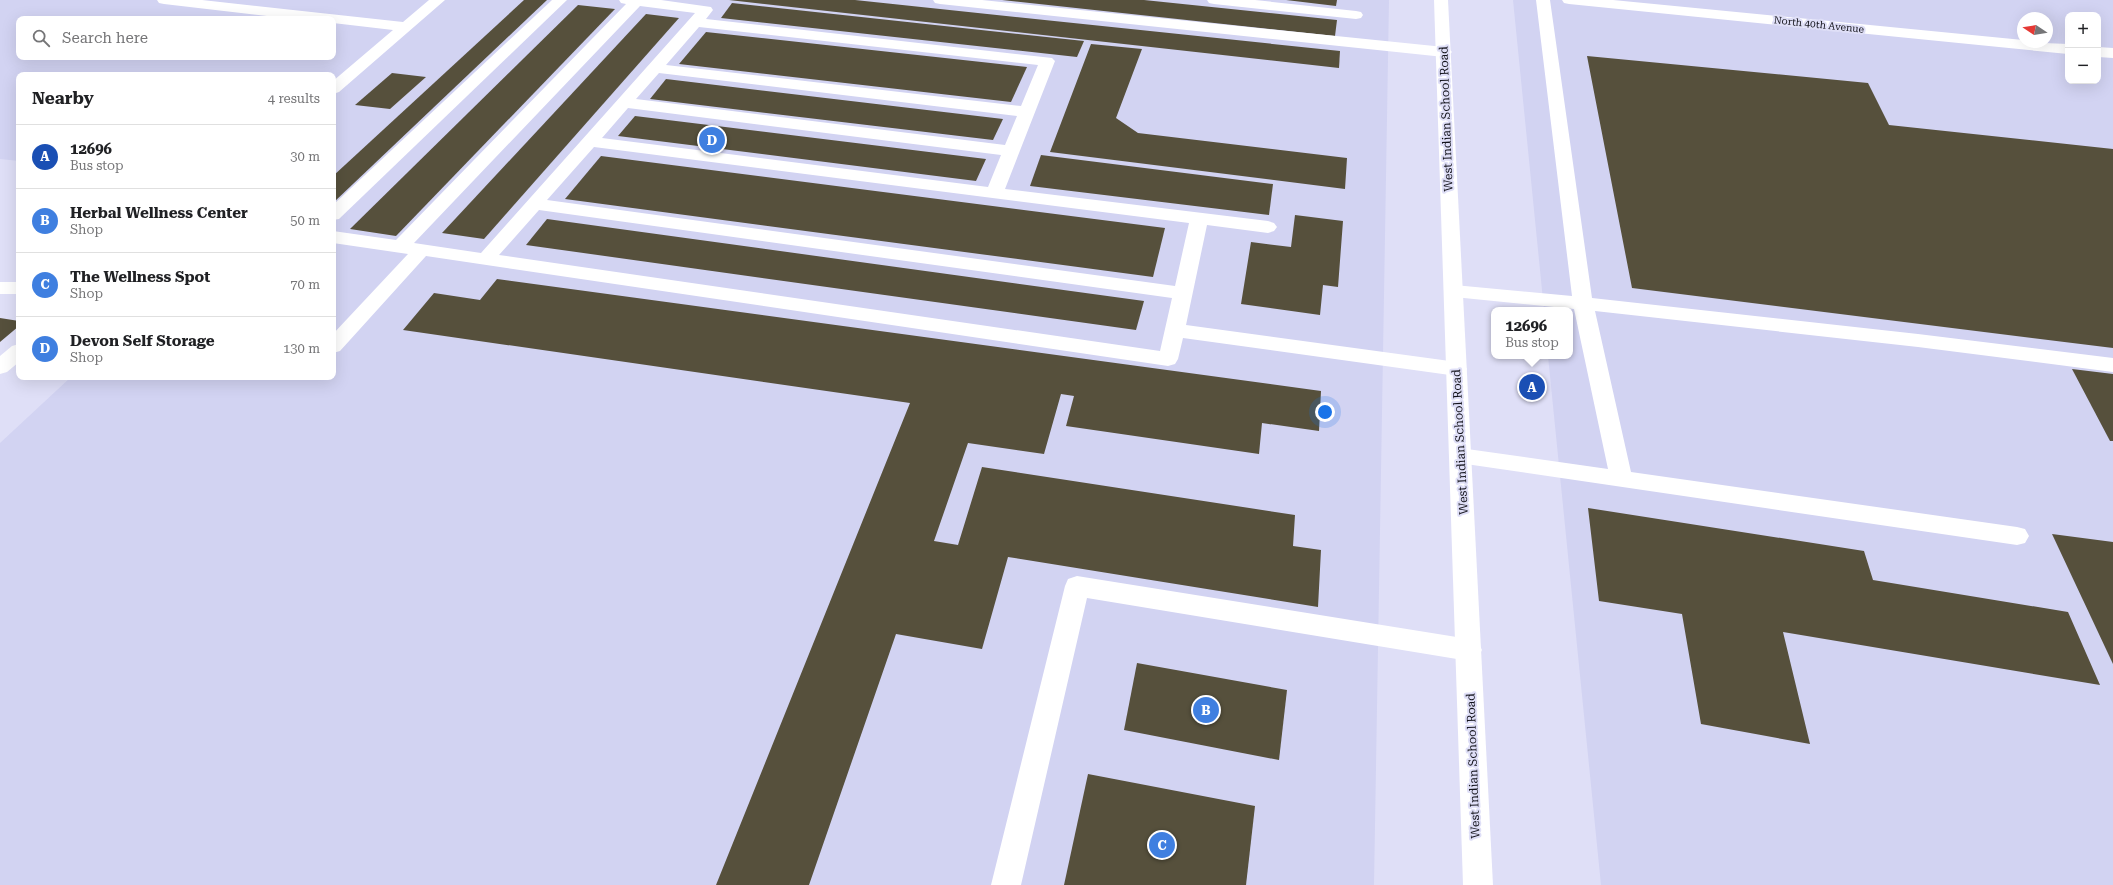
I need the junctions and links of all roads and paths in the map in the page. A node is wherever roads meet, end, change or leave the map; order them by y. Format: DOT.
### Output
graph roads {
  1 [pos="164,0"];
  2 [pos="290,0"];
  3 [pos="438,0"];
  4 [pos="560,0"];
  5 [pos="940,0"];
  6 [pos="1214,0"];
  7 [pos="1441,0"];
  8 [pos="1543,0"];
  9 [pos="1569,0"];
  10 [pos="632,1"];
  11 [pos="1356,7"];
  12 [pos="272,12"];
  13 [pos="306,16"];
  14 [pos="336,19"];
  15 [pos="695,22"];
  16 [pos="405,28"];
  17 [pos="1354,42"];
  18 [pos="2065,49"];
  19 [pos="1444,52"];
  20 [pos="2101,52"];
  21 [pos="2113,53"];
  22 [pos="655,68"];
  23 [pos="336,86"];
  24 [pos="625,102"];
  25 [pos="1026,112"];
  26 [pos="590,142"];
  27 [pos="1010,151"];
  28 [pos="994,193"];
  29 [pos="534,204"];
  30 [pos="336,212"];
  31 [pos="1199,219"];
  32 [pos="1268,228"];
  33 [pos="336,237"];
  34 [pos="400,247"];
  35 [pos="422,250"];
  36 [pos="486,259"];
  37 [pos="0,288"];
  38 [pos="16,288"];
  39 [pos="1454,291"];
  40 [pos="1183,293"];
  41 [pos="1583,303"];
  42 [pos="1175,330"];
  43 [pos="336,343"];
  44 [pos="16,354"];
  45 [pos="2113,365"];
  46 [pos="0,367"];
  47 [pos="1457,369"];
  48 [pos="1460,456"];
  49 [pos="1620,479"];
  50 [pos="2017,536"];
  51 [pos="1469,650"];
  52 [pos="1006,885"];
  53 [pos="1478,885"];
  1 -- 12 [label="main road"];
  2 -- 12 [label="main road"];
  3 -- 16 [label="main road"];
  4 -- 30 [label="main road"];
  5 -- 17 [label="main road"];
  6 -- 11 [label="main road"];
  7 -- 19 [label="main road, West Indian School Road"];
  8 -- 41 [label="main road"];
  9 -- 18 [label="main road, North 40th Avenue"];
  10 -- 15 [label="main road"];
  10 -- 34 [label="main road"];
  11 -- 17 [label="main road"];
  12 -- 13 [label="main road"];
  14 -- 16 [label="main road"];
  15 -- 22 [label="main road"];
  15 -- 25 [label="main road"];
  16 -- 23 [label="main road"];
  17 -- 19 [label="main road"];
  19 -- 39 [label="main road, West Indian School Road"];
  20 -- 21 [label="main road"];
  22 -- 24 [label="main road"];
  22 -- 25 [label="main road"];
  24 -- 26 [label="main road"];
  24 -- 27 [label="main road"];
  25 -- 27 [label="main road"];
  26 -- 28 [label="main road"];
  26 -- 29 [label="main road"];
  27 -- 28 [label="main road"];
  28 -- 31 [label="main road"];
  29 -- 36 [label="main road"];
  29 -- 40 [label="main road"];
  31 -- 32 [label="main road"];
  31 -- 40 [label="main road"];
  33 -- 34 [label="main road"];
  34 -- 35 [label="main road"];
  35 -- 36 [label="main road"];
  35 -- 43 [label="main road"];
  36 -- 42 [label="main road"];
  37 -- 38 [label="main road"];
  39 -- 41 [label="main road"];
  39 -- 47 [label="main road, West Indian School Road"];
  40 -- 42 [label="main road"];
  41 -- 45 [label="main road"];
  41 -- 49 [label="main road"];
  42 -- 47 [label="main road"];
  44 -- 46 [label="main road"];
  47 -- 48 [label="main road, West Indian School Road"];
  48 -- 49 [label="main road"];
  48 -- 51 [label="main road, West Indian School Road"];
  49 -- 50 [label="main road"];
  51 -- 52 [label="main road"];
  51 -- 53 [label="main road, West Indian School Road"];
}
